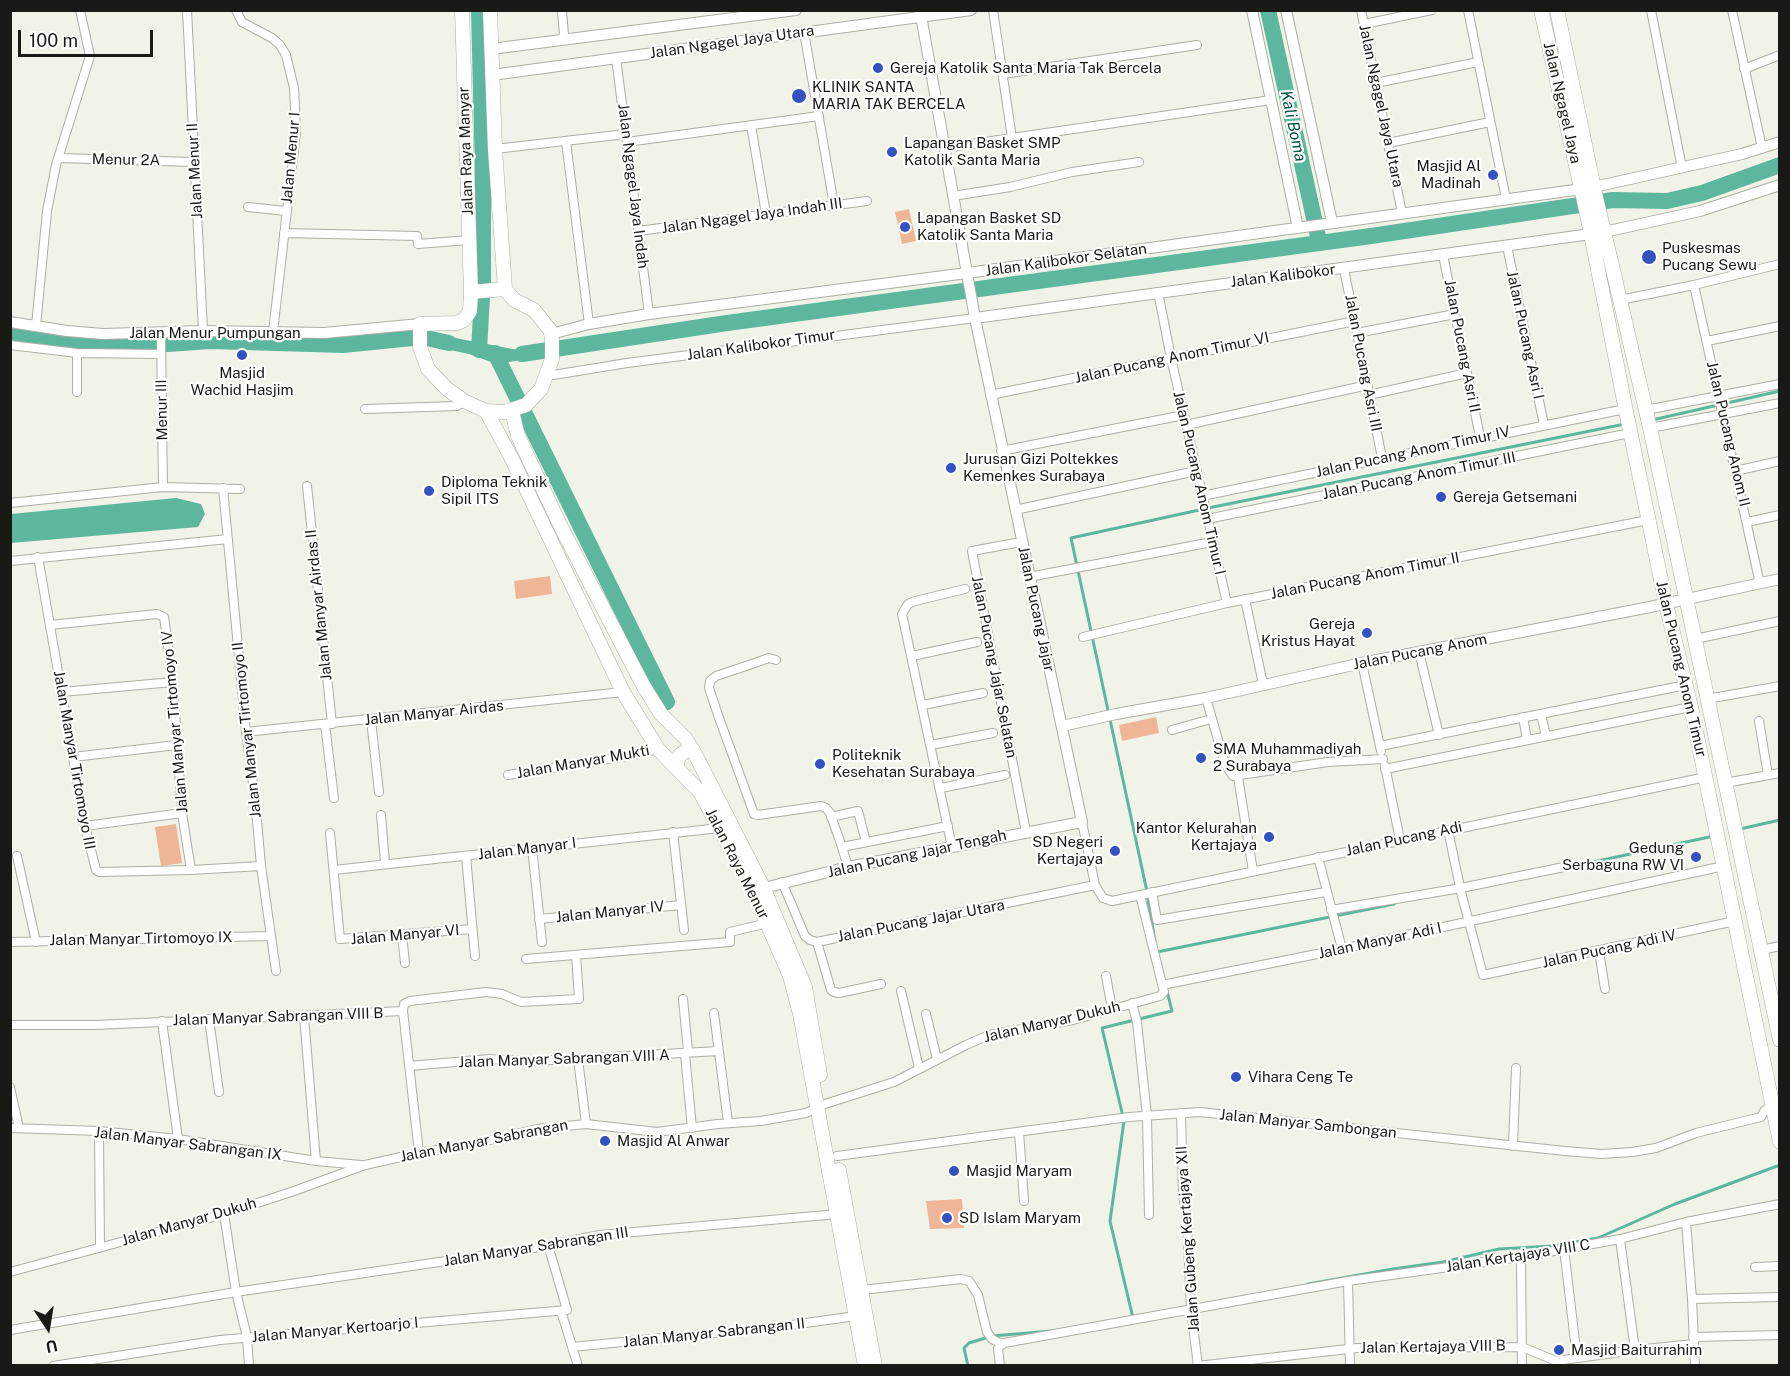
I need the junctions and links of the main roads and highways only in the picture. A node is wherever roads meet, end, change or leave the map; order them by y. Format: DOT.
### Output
graph roads {
  1 [pos="462,10"];
  2 [pos="490,10"];
  3 [pos="1541,10"];
  4 [pos="1557,10"];
  5 [pos="1588,191"];
  6 [pos="1598,233"];
  7 [pos="505,289"];
  8 [pos="471,292"];
  9 [pos="1629,339"];
  10 [pos="1612,342"];
  11 [pos="519,408"];
  12 [pos="486,411"];
  13 [pos="598,595"];
  14 [pos="581,604"];
  15 [pos="604,609"];
  16 [pos="589,618"];
  17 [pos="675,730"];
  18 [pos="658,749"];
  19 [pos="693,750"];
  20 [pos="677,768"];
  21 [pos="758,889"];
  22 [pos="1779,1035"];
  23 [pos="821,1107"];
  24 [pos="1779,1142"];
  25 [pos="854,1272"];
  26 [pos="865,1365"];
  27 [pos="875,1365"];
  1 -- 8 [label="main road, Jalan Raya Manyar"];
  2 -- 7 [label="main road, Jalan Raya Manyar"];
  3 -- 5 [label="main road, Jalan Ngagel Jaya"];
  4 -- 5 [label="main road, Jalan Ngagel Jaya"];
  5 -- 6 [label="main road, Jalan Pucang Anom Timur"];
  6 -- 9 [label="main road, Jalan Pucang Anom Timur"];
  6 -- 10 [label="main road, Jalan Pucang Anom Timur"];
  7 -- 8 [label="main road"];
  7 -- 11 [label="main road"];
  8 -- 12 [label="main road"];
  9 -- 10 [label="main road"];
  9 -- 22 [label="main road, Jalan Pucang Anom Timur"];
  10 -- 24 [label="main road, Jalan Pucang Anom Timur"];
  11 -- 12 [label="main road"];
  11 -- 13 [label="main road, Jalan Raya Menur"];
  12 -- 14 [label="main road, Jalan Raya Menur"];
  13 -- 14 [label="main road"];
  13 -- 15 [label="main road, Jalan Raya Menur"];
  14 -- 16 [label="main road, Jalan Raya Menur"];
  15 -- 16 [label="main road"];
  15 -- 17 [label="main road, Jalan Raya Menur"];
  16 -- 18 [label="main road, Jalan Raya Menur"];
  17 -- 18 [label="main road"];
  17 -- 19 [label="main road, Jalan Raya Menur"];
  18 -- 20 [label="main road, Jalan Raya Menur"];
  19 -- 20 [label="main road"];
  19 -- 21 [label="main road, Jalan Raya Menur"];
  20 -- 21 [label="main road, Jalan Raya Menur"];
  21 -- 23 [label="main road, Jalan Raya Menur"];
  21 -- 23 [label="main road, Jalan Raya Menur"];
  23 -- 25 [label="main road, Jalan Raya Menur"];
  23 -- 25 [label="main road, Jalan Raya Menur"];
  25 -- 26 [label="main road, Jalan Raya Menur"];
  25 -- 27 [label="main road, Jalan Raya Menur"];
}
